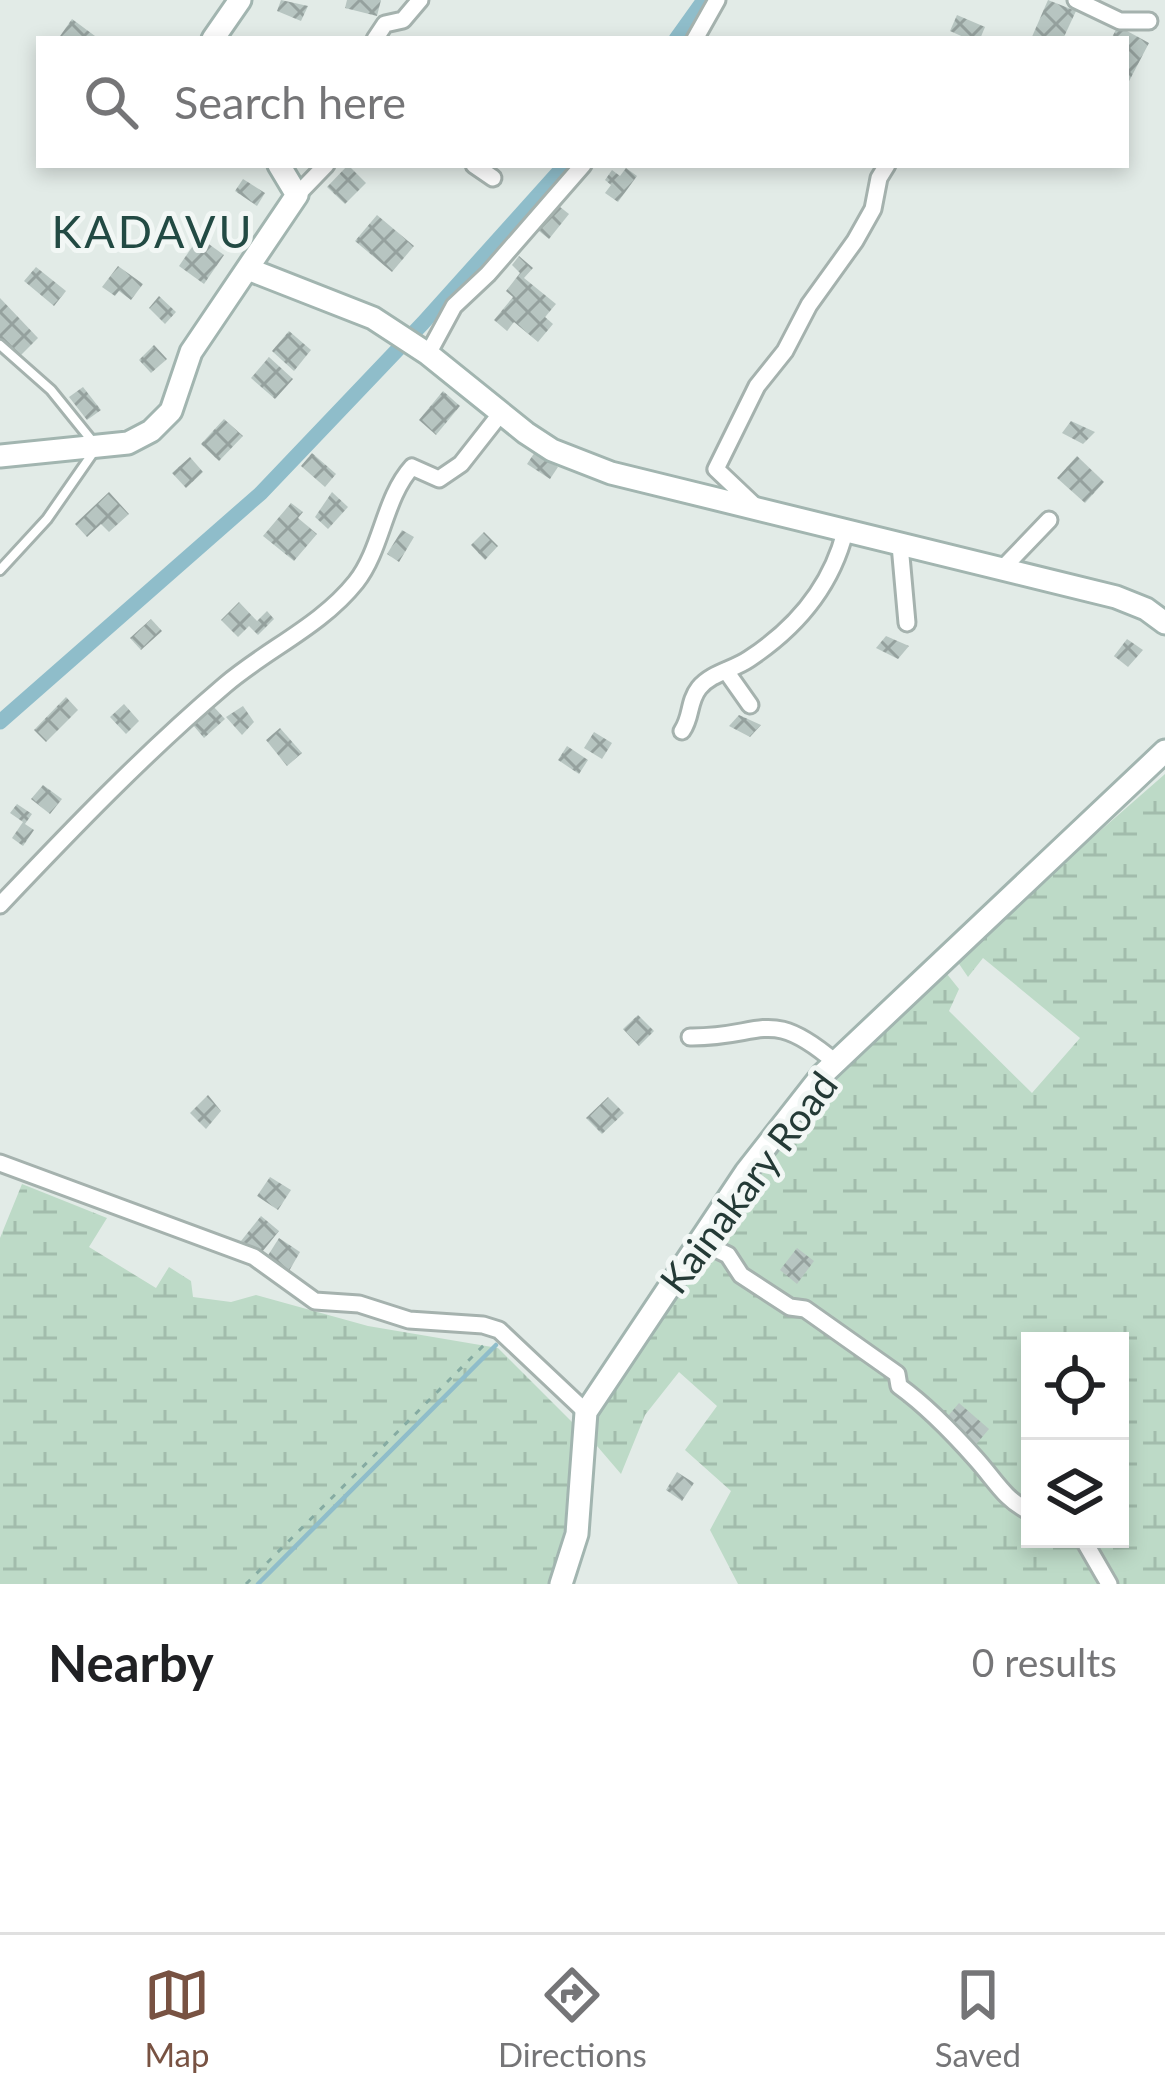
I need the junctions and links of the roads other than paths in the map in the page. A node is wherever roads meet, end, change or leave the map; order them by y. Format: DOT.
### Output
graph roads {
  1 [pos="420,0"];
  2 [pos="717,0"];
  3 [pos="1076,0"];
  4 [pos="239,1"];
  5 [pos="1149,21"];
  6 [pos="215,36"];
  7 [pos="377,36"];
  8 [pos="696,36"];
  9 [pos="281,168"];
  10 [pos="323,168"];
  11 [pos="478,168"];
  12 [pos="580,168"];
  13 [pos="885,168"];
  14 [pos="493,178"];
  15 [pos="297,195"];
  16 [pos="248,268"];
  17 [pos="0,345"];
  18 [pos="423,350"];
  19 [pos="501,413"];
  20 [pos="97,447"];
  21 [pos="0,456"];
  22 [pos="759,511"];
  23 [pos="1049,520"];
  24 [pos="845,532"];
  25 [pos="900,545"];
  26 [pos="1001,569"];
  27 [pos="0,570"];
  28 [pos="907,623"];
  29 [pos="1165,623"];
  30 [pos="726,671"];
  31 [pos="750,705"];
  32 [pos="682,731"];
  33 [pos="1165,751"];
  34 [pos="0,905"];
  35 [pos="690,1036"];
  36 [pos="835,1062"];
  37 [pos="0,1163"];
  38 [pos="699,1241"];
  39 [pos="586,1412"];
  40 [pos="1021,1507"];
  41 [pos="1088,1548"];
  42 [pos="561,1584"];
  43 [pos="1109,1584"];
  1 -- 7 [label="street"];
  2 -- 8 [label="street"];
  3 -- 5 [label="street"];
  4 -- 6 [label="main road"];
  9 -- 15 [label="main road"];
  10 -- 15 [label="street"];
  11 -- 14 [label="street"];
  12 -- 18 [label="street"];
  13 -- 22 [label="street"];
  15 -- 16 [label="main road"];
  16 -- 18 [label="main road"];
  16 -- 20 [label="main road"];
  17 -- 20 [label="lane"];
  18 -- 19 [label="main road"];
  19 -- 22 [label="main road"];
  19 -- 34 [label="street"];
  20 -- 21 [label="main road"];
  20 -- 27 [label="lane"];
  22 -- 24 [label="main road"];
  23 -- 26 [label="street"];
  24 -- 25 [label="main road"];
  24 -- 30 [label="street"];
  25 -- 26 [label="main road"];
  25 -- 28 [label="street"];
  26 -- 29 [label="main road"];
  30 -- 31 [label="street"];
  30 -- 32 [label="street"];
  33 -- 36 [label="main road, Kainakary Road"];
  35 -- 36 [label="street"];
  36 -- 38 [label="main road, Kainakary Road"];
  37 -- 39 [label="street"];
  38 -- 39 [label="main road, Kainakary Road"];
  38 -- 40 [label="street"];
  39 -- 42 [label="main road, Kainakary Road"];
  41 -- 43 [label="street"];
}
